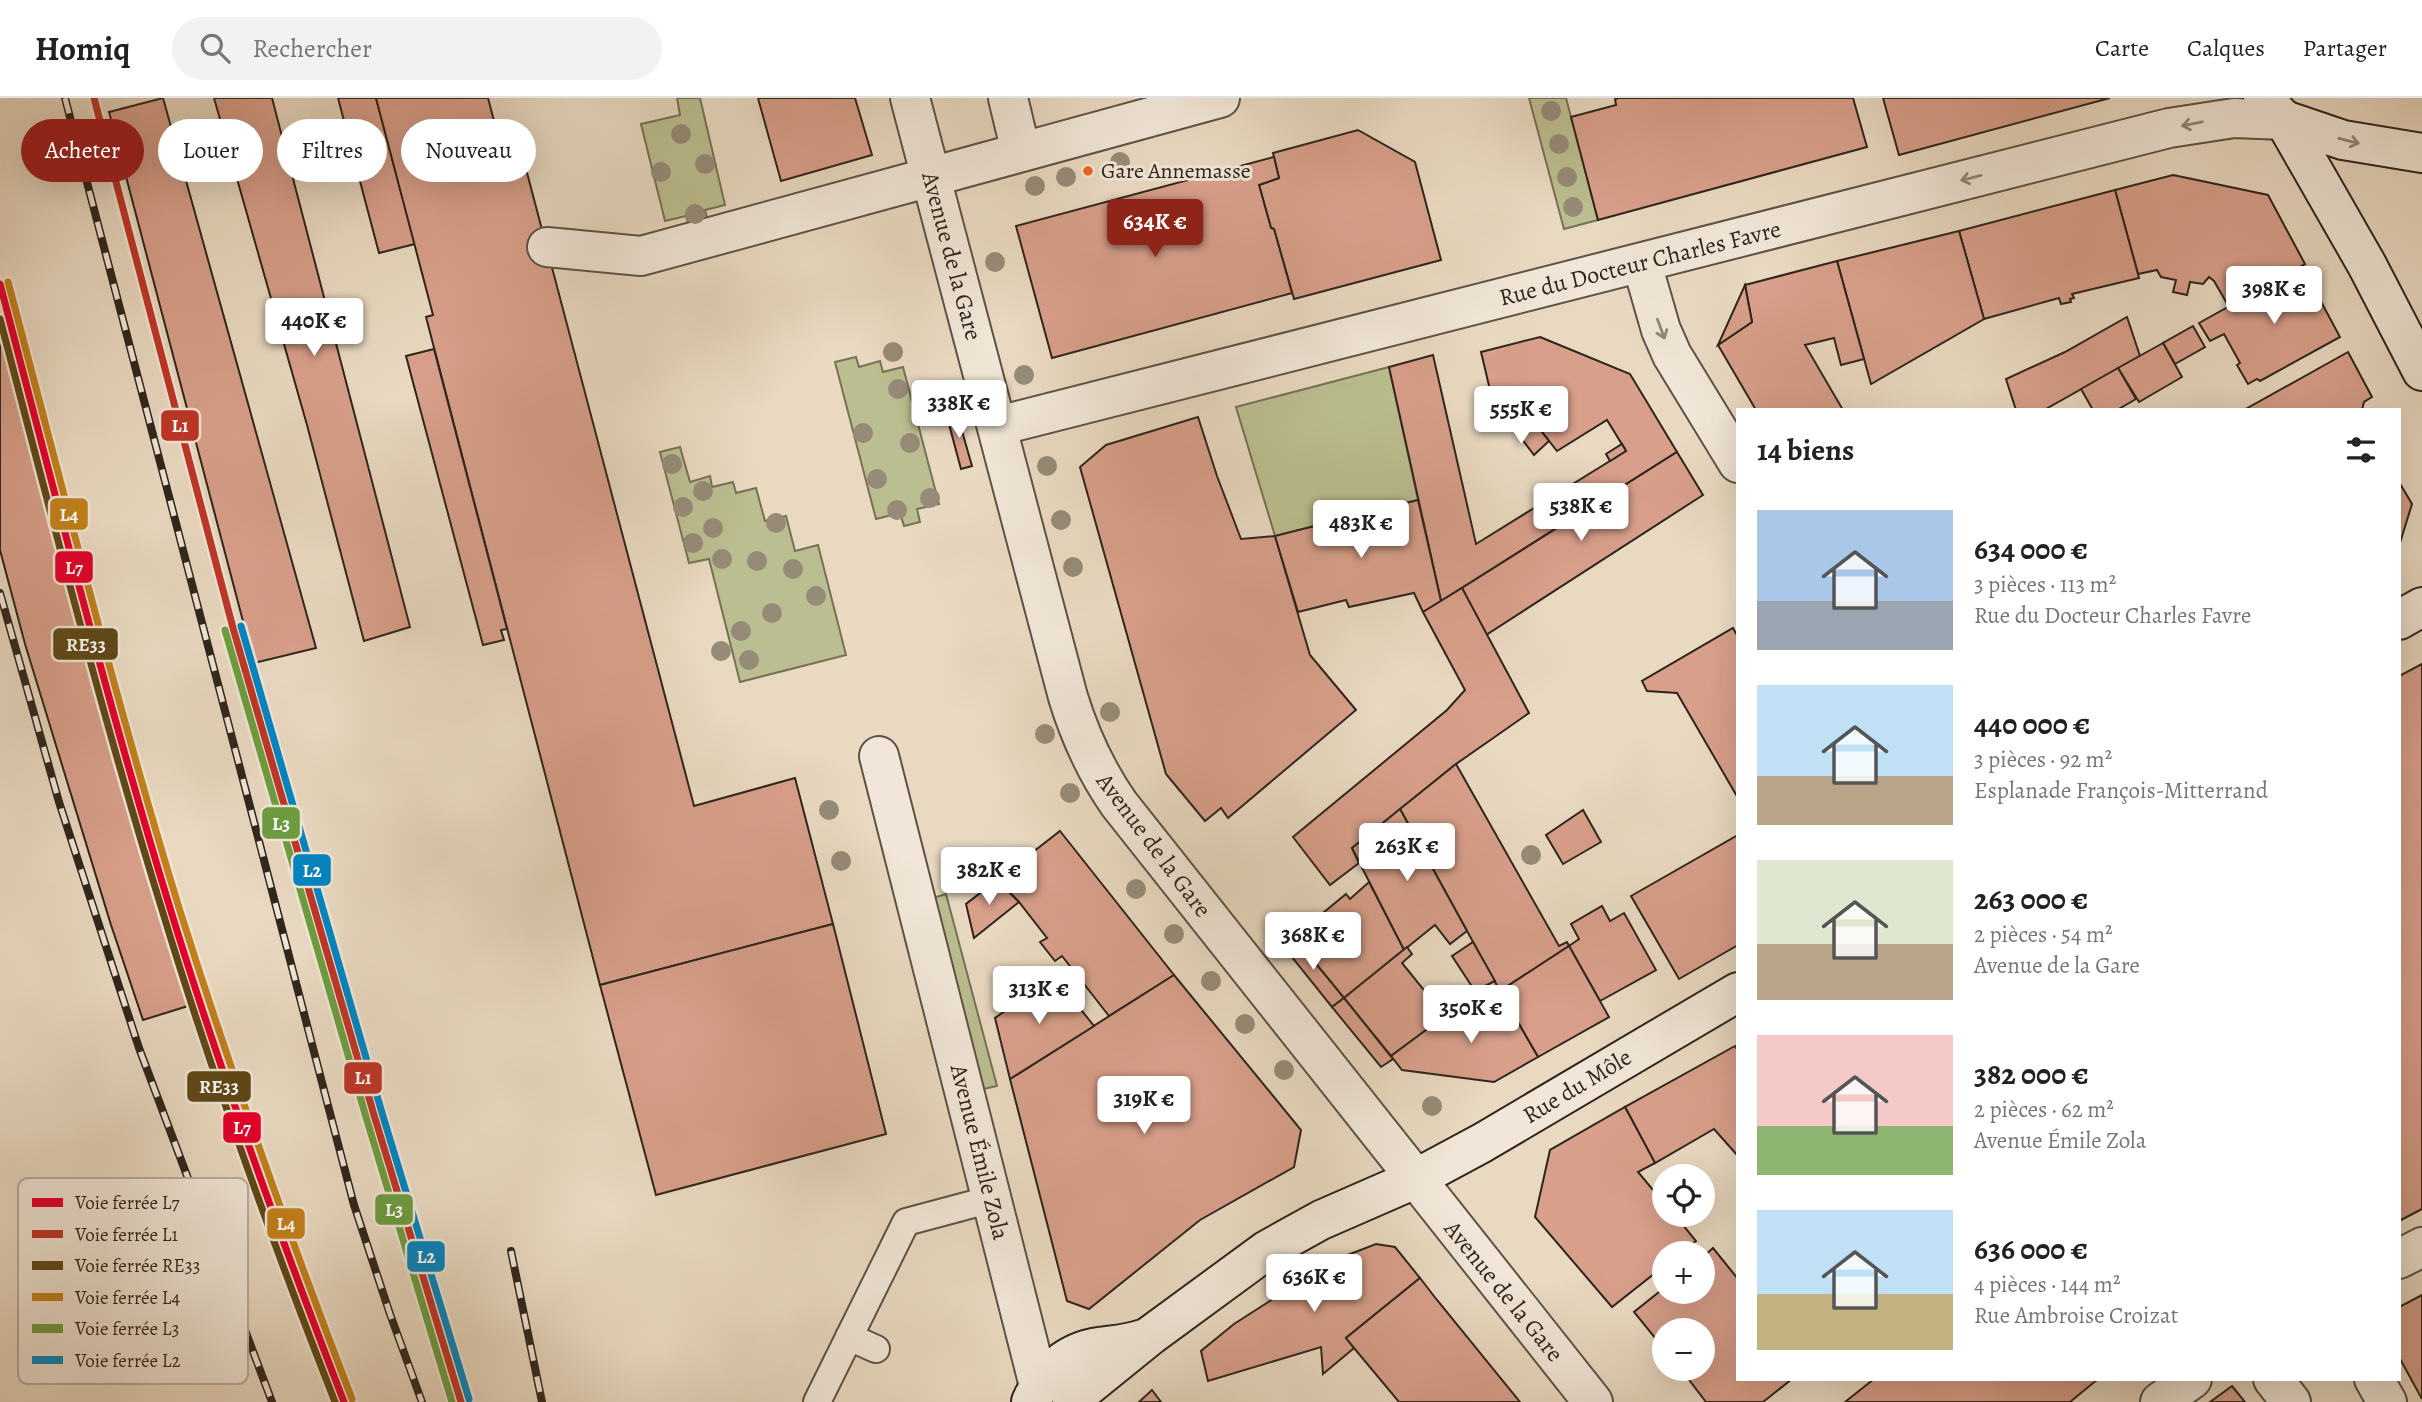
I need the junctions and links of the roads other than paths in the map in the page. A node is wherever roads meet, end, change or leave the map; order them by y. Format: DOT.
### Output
graph roads {
  1 [pos="909,98"];
  2 [pos="1007,98"];
  3 [pos="1220,98"];
  4 [pos="2277,105"];
  5 [pos="1021,152"];
  6 [pos="2422,153"];
  7 [pos="930,176"];
  8 [pos="547,247"];
  9 [pos="1642,264"];
  10 [pos="2422,371"];
  11 [pos="998,426"];
  12 [pos="1736,460"];
  13 [pos="2422,607"];
  14 [pos="2401,619"];
  15 [pos="878,756"];
  16 [pos="1736,993"];
  17 [pos="1415,1179"];
  18 [pos="992,1199"];
  19 [pos="2422,1247"];
  20 [pos="2401,1258"];
  21 [pos="849,1337"];
  22 [pos="876,1349"];
  23 [pos="2189,1381"];
  24 [pos="2275,1381"];
  25 [pos="2375,1381"];
  26 [pos="1052,1395"];
  27 [pos="817,1402"];
  28 [pos="1593,1402"];
  29 [pos="2160,1402"];
  30 [pos="2291,1402"];
  31 [pos="2387,1402"];
  1 -- 7 [label="street, Avenue de la Gare"];
  2 -- 5 [label="street"];
  3 -- 5 [label="street"];
  4 -- 6 [label="street, Rue du Docteur Charles Favre, one-way"];
  4 -- 9 [label="street, Rue du Docteur Charles Favre, one-way"];
  4 -- 10 [label="street"];
  5 -- 7 [label="street"];
  7 -- 8 [label="street"];
  7 -- 11 [label="street, Avenue de la Gare"];
  9 -- 11 [label="street, Rue du Docteur Charles Favre"];
  9 -- 12 [label="street, one-way"];
  11 -- 17 [label="street, Avenue de la Gare"];
  13 -- 14 [label="street"];
  15 -- 18 [label="street, Avenue Émile Zola"];
  16 -- 17 [label="street, Rue du Môle"];
  17 -- 26 [label="street, Rue du Môle"];
  17 -- 28 [label="street, Avenue de la Gare"];
  18 -- 21 [label="lane"];
  18 -- 26 [label="street, Avenue Émile Zola"];
  19 -- 20 [label="street"];
  21 -- 22 [label="lane"];
  21 -- 27 [label="lane"];
  23 -- 29 [label="street"];
  24 -- 30 [label="street"];
  25 -- 31 [label="street"];
}
